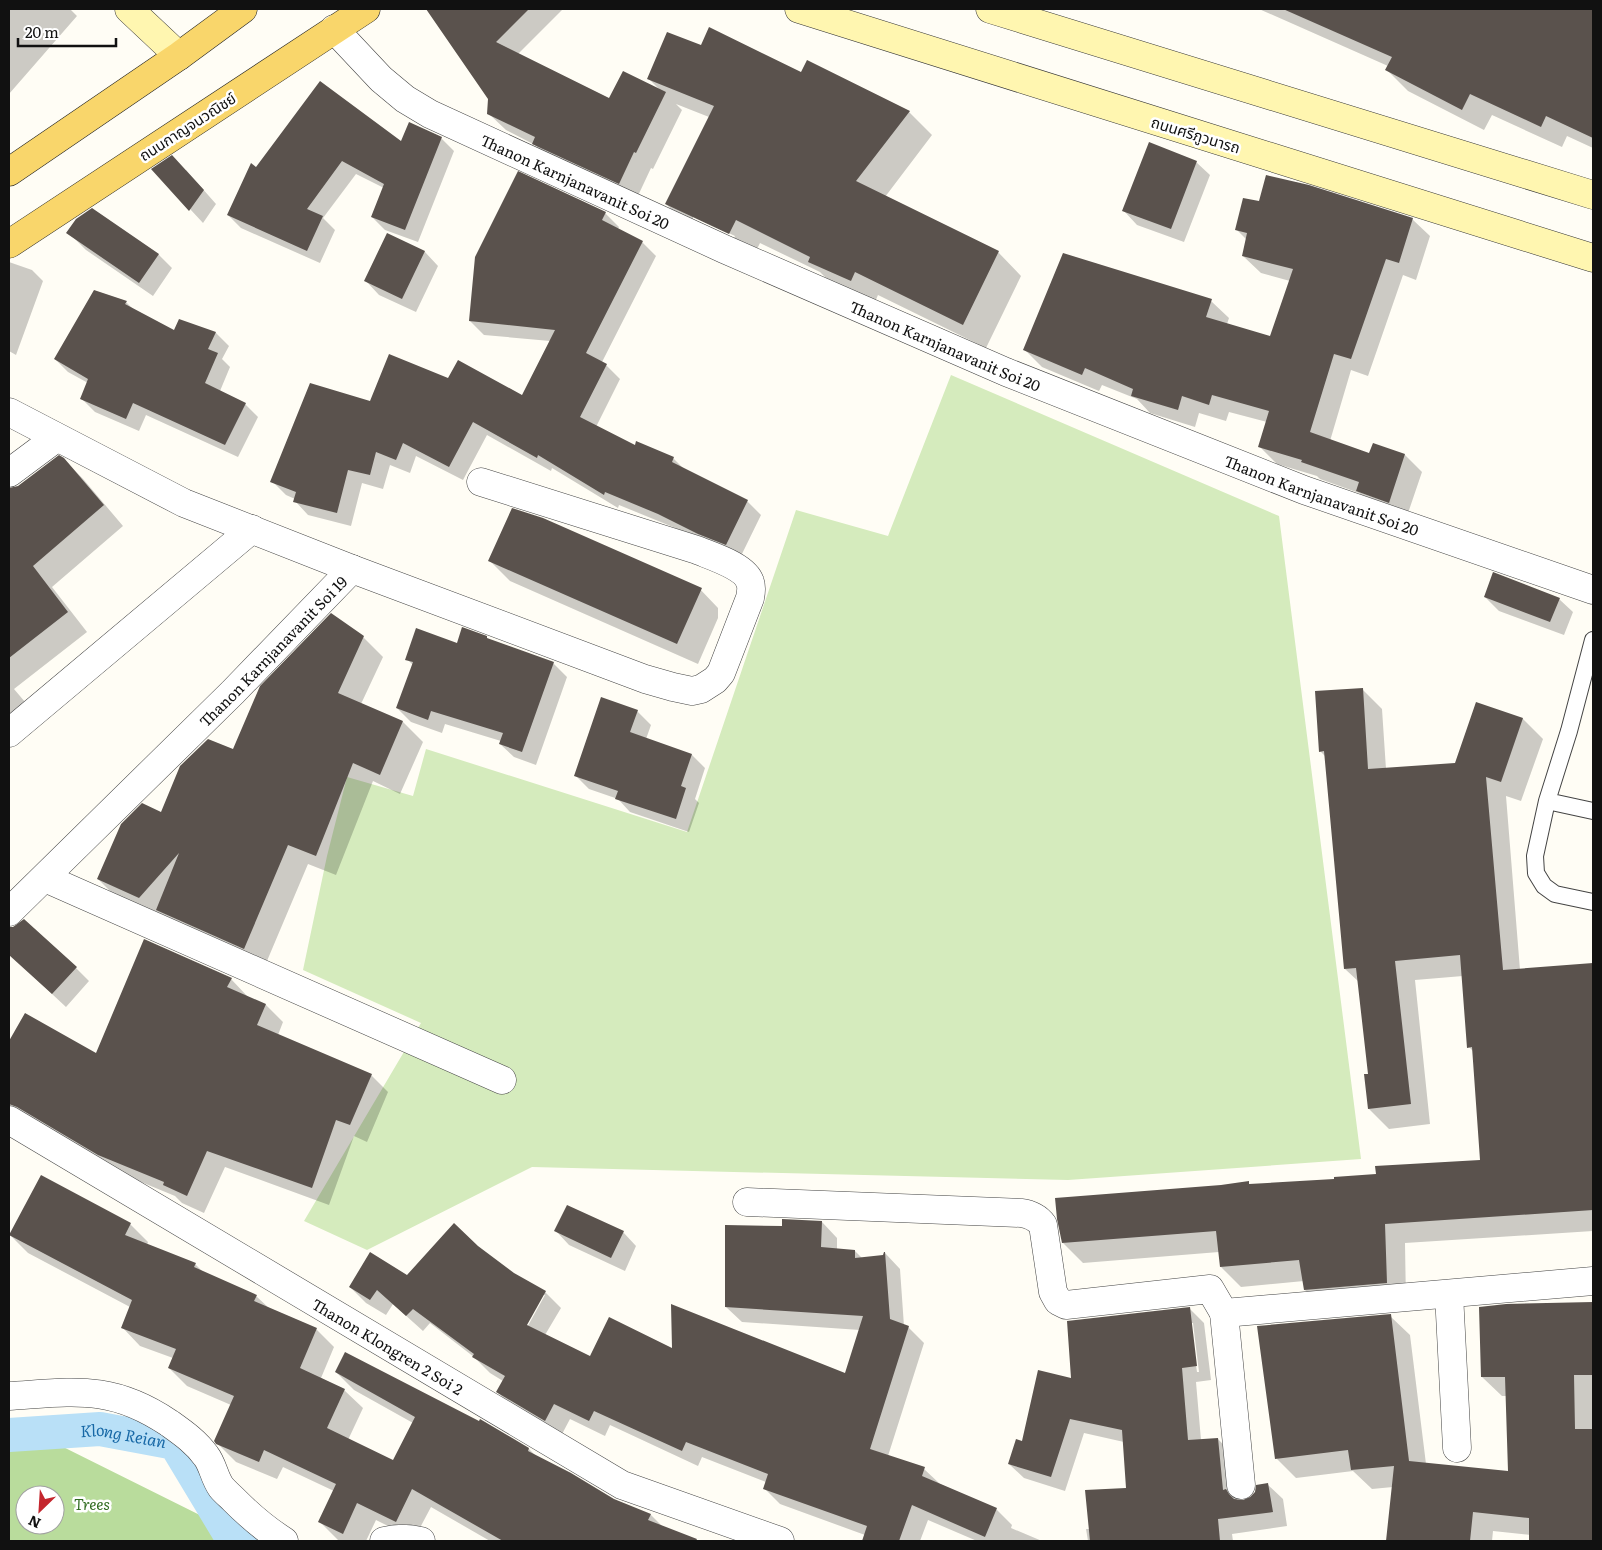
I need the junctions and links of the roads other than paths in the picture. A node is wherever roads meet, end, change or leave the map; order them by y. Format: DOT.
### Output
graph roads {
  1 [pos="129,9"];
  2 [pos="242,9"];
  3 [pos="366,9"];
  4 [pos="799,9"];
  5 [pos="990,9"];
  6 [pos="334,29"];
  7 [pos="179,56"];
  8 [pos="9,172"];
  9 [pos="1593,194"];
  10 [pos="9,244"];
  11 [pos="1593,258"];
  12 [pos="9,412"];
  13 [pos="56,438"];
  14 [pos="9,473"];
  15 [pos="481,482"];
  16 [pos="252,529"];
  17 [pos="352,568"];
  18 [pos="1593,590"];
  19 [pos="1593,640"];
  20 [pos="9,733"];
  21 [pos="1547,801"];
  22 [pos="1593,811"];
  23 [pos="45,878"];
  24 [pos="1593,902"];
  25 [pos="9,912"];
  26 [pos="502,1080"];
  27 [pos="9,1120"];
  28 [pos="747,1202"];
  29 [pos="1593,1281"];
  30 [pos="1449,1294"];
  31 [pos="1224,1313"];
  32 [pos="9,1396"];
  33 [pos="1457,1448"];
  34 [pos="1241,1485"];
  35 [pos="284,1541"];
  36 [pos="384,1541"];
  37 [pos="421,1541"];
  38 [pos="780,1541"];
  1 -- 7 [label="main road"];
  2 -- 7 [label="main road"];
  3 -- 6 [label="main road, ถนนกาญจนวณิชย์"];
  4 -- 11 [label="main road, ถนนศรีภูวนารถ"];
  5 -- 9 [label="main road"];
  6 -- 10 [label="main road, ถนนกาญจนวณิชย์"];
  6 -- 18 [label="street, Thanon Karnjanavanit Soi 20"];
  7 -- 8 [label="main road"];
  12 -- 13 [label="street, Thanon Karnjanavanit Soi 19"];
  13 -- 14 [label="street"];
  13 -- 16 [label="street, Thanon Karnjanavanit Soi 19"];
  15 -- 17 [label="street"];
  16 -- 17 [label="street, Thanon Karnjanavanit Soi 19"];
  16 -- 20 [label="street"];
  17 -- 23 [label="street, Thanon Karnjanavanit Soi 19"];
  19 -- 21 [label="lane"];
  21 -- 22 [label="lane"];
  21 -- 24 [label="lane"];
  23 -- 25 [label="street, Thanon Karnjanavanit Soi 19"];
  23 -- 26 [label="street"];
  27 -- 38 [label="street, Thanon Klongren 2 Soi 2"];
  28 -- 31 [label="street"];
  29 -- 30 [label="street"];
  30 -- 31 [label="street"];
  30 -- 33 [label="street"];
  31 -- 34 [label="street"];
  32 -- 35 [label="street"];
  36 -- 37 [label="street"];
}
